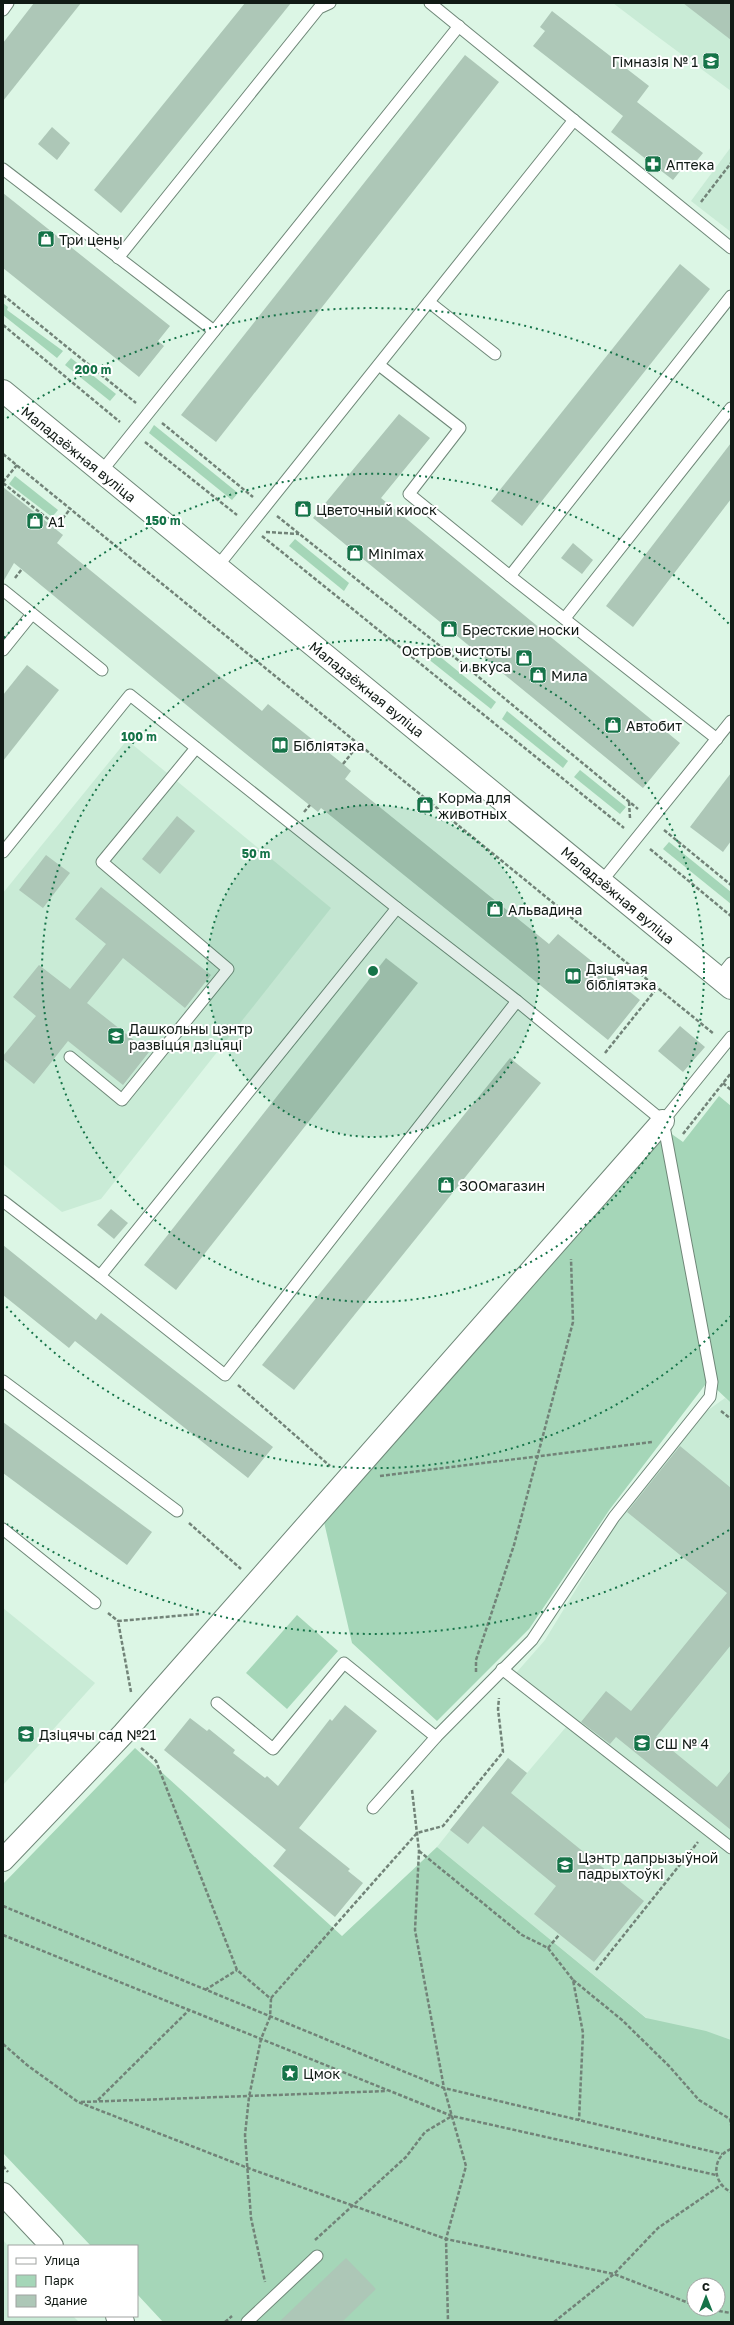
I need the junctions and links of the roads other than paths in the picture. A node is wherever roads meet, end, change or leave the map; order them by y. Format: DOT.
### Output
graph roads {
  1 [pos="8,3"];
  2 [pos="330,3"];
  3 [pos="430,3"];
  4 [pos="3,10"];
  5 [pos="459,26"];
  6 [pos="574,120"];
  7 [pos="3,169"];
  8 [pos="731,248"];
  9 [pos="118,258"];
  10 [pos="731,296"];
  11 [pos="429,302"];
  12 [pos="214,331"];
  13 [pos="495,354"];
  14 [pos="379,365"];
  15 [pos="3,391"];
  16 [pos="731,408"];
  17 [pos="101,472"];
  18 [pos="217,567"];
  19 [pos="510,576"];
  20 [pos="3,590"];
  21 [pos="32,614"];
  22 [pos="565,618"];
  23 [pos="3,650"];
  24 [pos="102,670"];
  25 [pos="731,721"];
  26 [pos="717,739"];
  27 [pos="196,748"];
  28 [pos="3,852"];
  29 [pos="602,881"];
  30 [pos="397,908"];
  31 [pos="727,976"];
  32 [pos="517,1001"];
  33 [pos="728,1040"];
  34 [pos="70,1057"];
  35 [pos="663,1121"];
  36 [pos="3,1201"];
  37 [pos="100,1276"];
  38 [pos="3,1381"];
  39 [pos="177,1511"];
  40 [pos="3,1529"];
  41 [pos="95,1603"];
  42 [pos="502,1669"];
  43 [pos="217,1703"];
  44 [pos="436,1737"];
  45 [pos="373,1808"];
  46 [pos="731,1848"];
  47 [pos="3,1860"];
  48 [pos="3,2194"];
  49 [pos="51,2245"];
  50 [pos="317,2256"];
  51 [pos="246,2322"];
  1 -- 4 [label="lane"];
  2 -- 9 [label="lane"];
  3 -- 5 [label="lane"];
  5 -- 6 [label="lane"];
  5 -- 12 [label="lane"];
  6 -- 8 [label="lane"];
  6 -- 11 [label="lane"];
  7 -- 9 [label="lane"];
  9 -- 12 [label="lane"];
  10 -- 19 [label="lane"];
  11 -- 13 [label="lane"];
  11 -- 14 [label="lane"];
  12 -- 17 [label="lane"];
  14 -- 18 [label="lane"];
  14 -- 19 [label="lane"];
  15 -- 17 [label="street, Маладзёжная вуліца"];
  16 -- 22 [label="lane"];
  17 -- 18 [label="street, Маладзёжная вуліца"];
  18 -- 29 [label="street, Маладзёжная вуліца"];
  19 -- 22 [label="lane"];
  20 -- 21 [label="lane"];
  21 -- 23 [label="lane"];
  21 -- 24 [label="lane"];
  22 -- 26 [label="lane"];
  25 -- 26 [label="lane"];
  26 -- 29 [label="lane"];
  27 -- 28 [label="lane"];
  27 -- 30 [label="lane"];
  27 -- 34 [label="lane"];
  29 -- 31 [label="street, Маладзёжная вуліца"];
  30 -- 32 [label="lane"];
  30 -- 37 [label="lane"];
  32 -- 35 [label="lane"];
  32 -- 37 [label="lane"];
  33 -- 35 [label="lane"];
  35 -- 42 [label="lane"];
  35 -- 47 [label="street"];
  36 -- 37 [label="lane"];
  38 -- 39 [label="lane"];
  40 -- 41 [label="lane"];
  42 -- 44 [label="lane"];
  42 -- 46 [label="lane"];
  43 -- 44 [label="lane"];
  44 -- 45 [label="lane"];
  48 -- 49 [label="street"];
  50 -- 51 [label="lane"];
}
